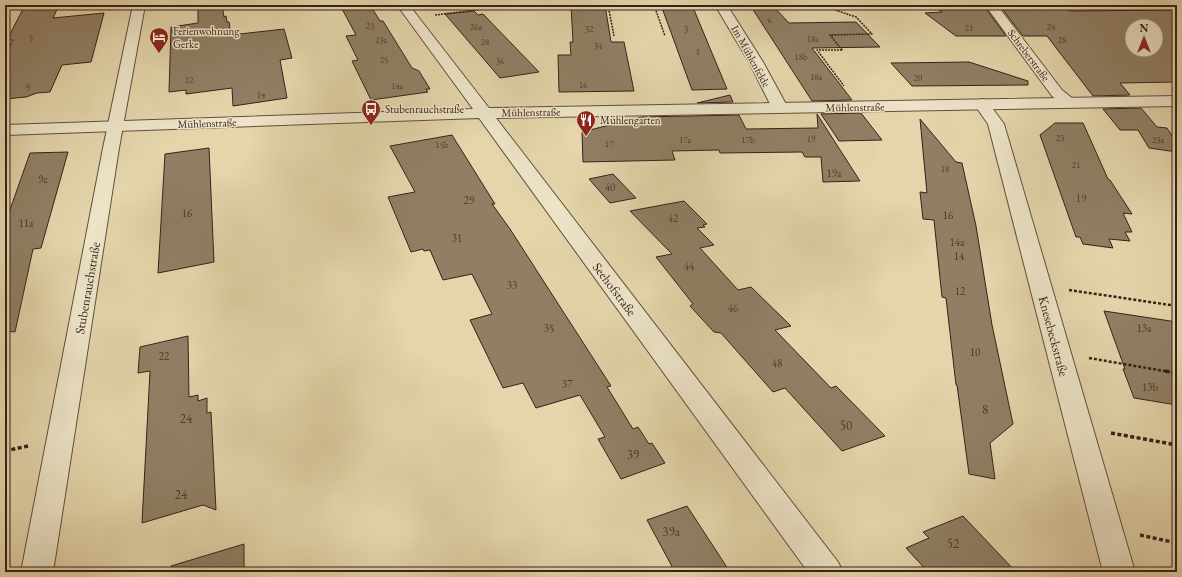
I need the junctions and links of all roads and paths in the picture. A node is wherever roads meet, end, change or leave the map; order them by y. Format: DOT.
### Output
graph roads {
  1 [pos="139,5"];
  2 [pos="403,5"];
  3 [pos="516,5"];
  4 [pos="608,5"];
  5 [pos="654,5"];
  6 [pos="721,5"];
  7 [pos="991,5"];
  8 [pos="835,10"];
  9 [pos="434,15"];
  10 [pos="614,36"];
  11 [pos="665,36"];
  12 [pos="847,90"];
  13 [pos="1177,101"];
  14 [pos="1070,103"];
  15 [pos="982,104"];
  16 [pos="780,108"];
  17 [pos="484,113"];
  18 [pos="116,126"];
  19 [pos="5,130"];
  20 [pos="1063,289"];
  21 [pos="1177,306"];
  22 [pos="1084,358"];
  23 [pos="1177,373"];
  24 [pos="1107,432"];
  25 [pos="1177,445"];
  26 [pos="28,446"];
  27 [pos="5,451"];
  28 [pos="1139,535"];
  29 [pos="1177,543"];
  30 [pos="37,572"];
  31 [pos="827,572"];
  32 [pos="1118,572"];
  1 -- 18 [label="street, Stubenrauchstraße"];
  2 -- 17 [label="street, Seehofstraße"];
  3 -- 9 [label="path"];
  4 -- 10 [label="path"];
  5 -- 11 [label="path"];
  6 -- 16 [label="street, Im Mühlenfelde"];
  7 -- 14 [label="street, Schreberstraße"];
  8 -- 12 [label="path"];
  13 -- 14 [label="street, Mühlenstraße"];
  14 -- 15 [label="street, Mühlenstraße"];
  15 -- 16 [label="street, Mühlenstraße"];
  15 -- 32 [label="street, Knesebeckstraße"];
  16 -- 17 [label="street, Mühlenstraße"];
  17 -- 18 [label="street, Mühlenstraße"];
  17 -- 31 [label="street, Seehofstraße"];
  18 -- 19 [label="street, Mühlenstraße"];
  18 -- 30 [label="street, Stubenrauchstraße"];
  20 -- 21 [label="path"];
  22 -- 23 [label="path"];
  24 -- 25 [label="path"];
  26 -- 27 [label="path"];
  28 -- 29 [label="path"];
}
